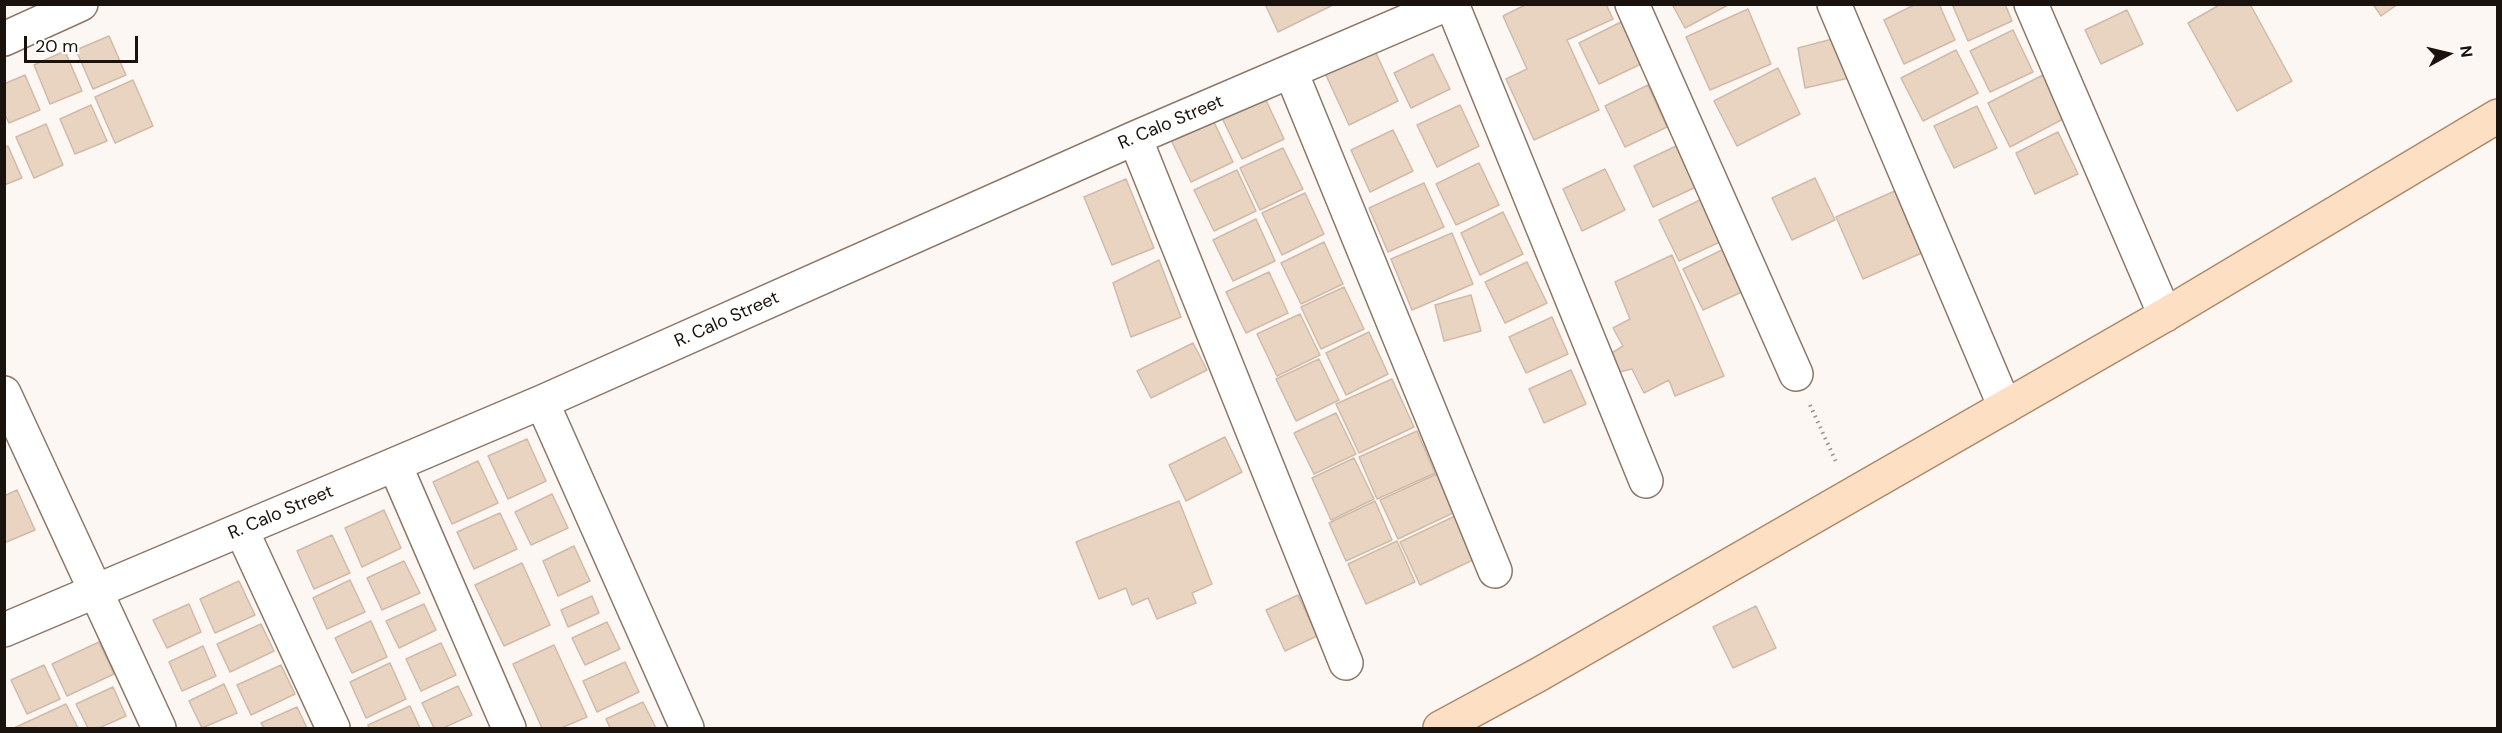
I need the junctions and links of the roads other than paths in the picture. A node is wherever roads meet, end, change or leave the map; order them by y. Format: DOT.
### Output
graph roads {
  1 [pos="81,4"];
  2 [pos="1447,4"];
  3 [pos="1452,4"];
  4 [pos="1632,4"];
  5 [pos="1834,4"];
  6 [pos="2031,4"];
  7 [pos="4,39"];
  8 [pos="1291,72"];
  9 [pos="2498,116"];
  10 [pos="1135,138"];
  11 [pos="2165,315"];
  12 [pos="1796,374"];
  13 [pos="6,398"];
  14 [pos="542,402"];
  15 [pos="2005,407"];
  16 [pos="395,465"];
  17 [pos="1646,481"];
  18 [pos="242,531"];
  19 [pos="1495,571"];
  20 [pos="96,591"];
  21 [pos="4,630"];
  22 [pos="1346,663"];
  23 [pos="159,729"];
  24 [pos="333,729"];
  25 [pos="509,729"];
  26 [pos="687,729"];
  27 [pos="1440,729"];
  1 -- 7 [label="street"];
  2 -- 8 [label="street, R. Calo Street"];
  3 -- 17 [label="street"];
  4 -- 12 [label="street"];
  5 -- 15 [label="street"];
  6 -- 11 [label="street"];
  8 -- 10 [label="street, R. Calo Street"];
  8 -- 19 [label="street"];
  9 -- 11 [label="main road"];
  10 -- 14 [label="street, R. Calo Street"];
  10 -- 22 [label="street"];
  11 -- 15 [label="main road"];
  13 -- 20 [label="street"];
  14 -- 16 [label="street, R. Calo Street"];
  14 -- 26 [label="street"];
  15 -- 27 [label="main road"];
  16 -- 18 [label="street, R. Calo Street"];
  16 -- 25 [label="street"];
  18 -- 20 [label="street, R. Calo Street"];
  18 -- 24 [label="street"];
  20 -- 21 [label="street, R. Calo Street"];
  20 -- 23 [label="street"];
}
